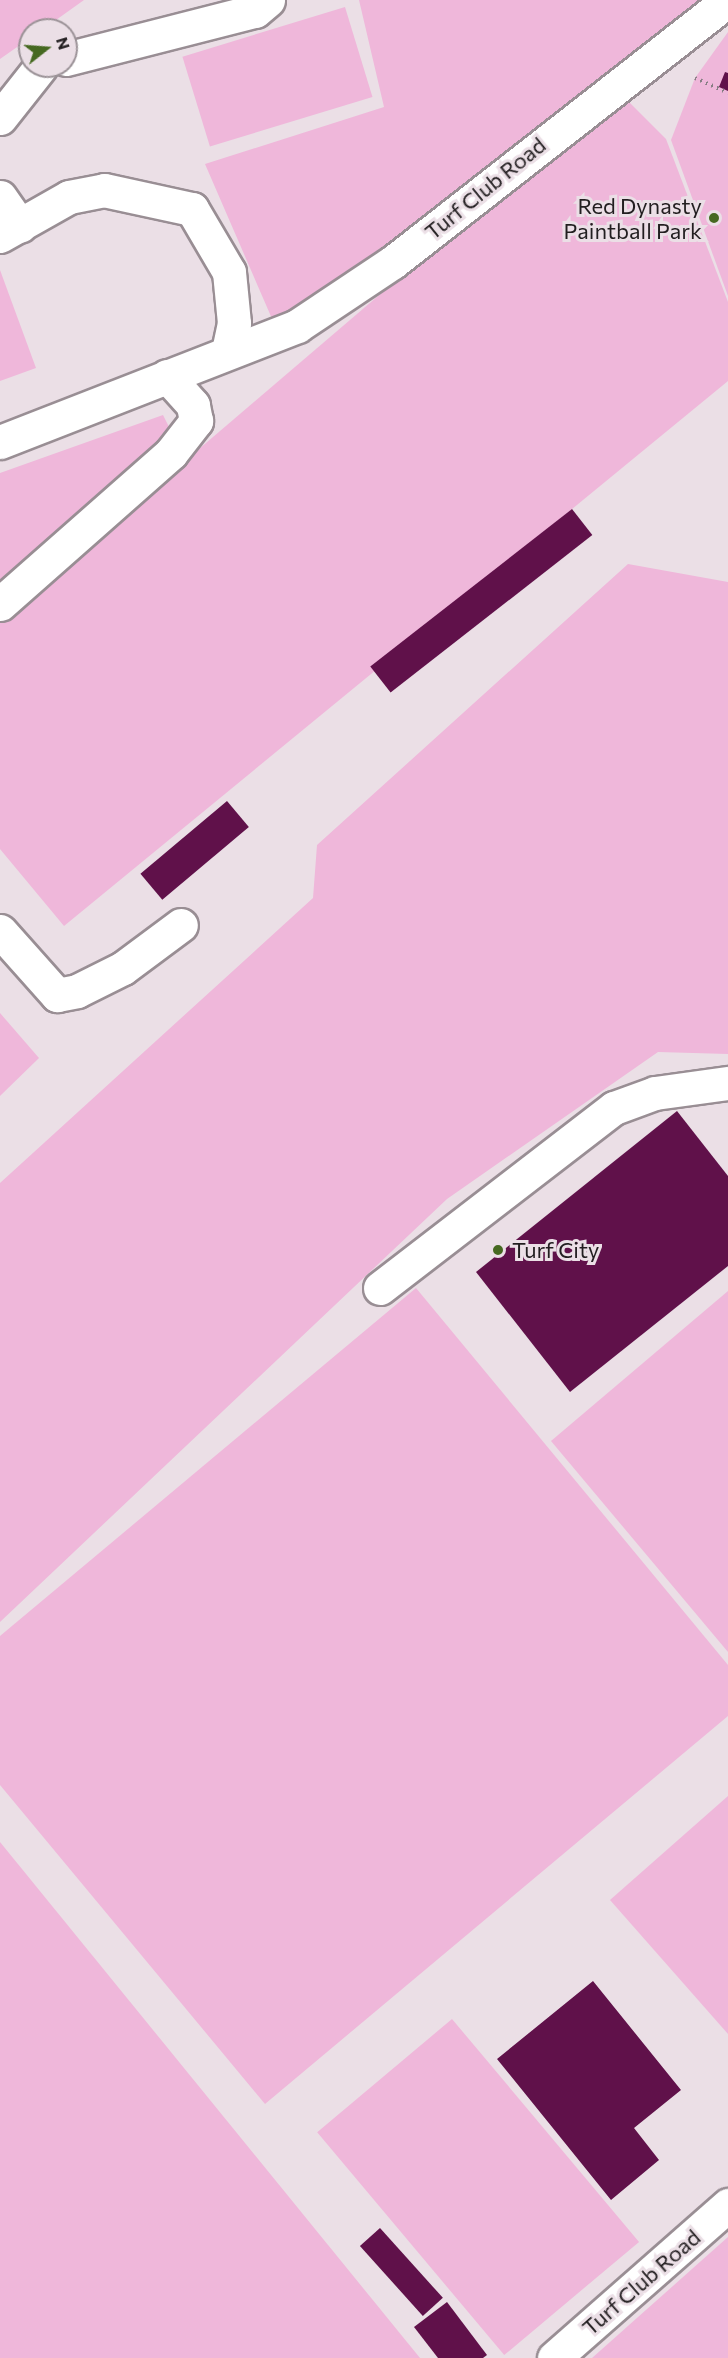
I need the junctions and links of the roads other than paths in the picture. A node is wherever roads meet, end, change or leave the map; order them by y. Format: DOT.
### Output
graph roads {
  1 [pos="268,0"];
  2 [pos="728,0"];
  3 [pos="78,56"];
  4 [pos="32,78"];
  5 [pos="0,118"];
  6 [pos="0,197"];
  7 [pos="10,231"];
  8 [pos="228,352"];
  9 [pos="167,376"];
  10 [pos="0,442"];
  11 [pos="0,604"];
  12 [pos="181,925"];
  13 [pos="0,931"];
  14 [pos="728,1083"];
  15 [pos="380,1288"];
  16 [pos="728,2205"];
  17 [pos="554,2358"];
  1 -- 3 [label="street"];
  2 -- 8 [label="street, Turf Club Road"];
  4 -- 5 [label="street"];
  6 -- 7 [label="street"];
  7 -- 8 [label="street"];
  8 -- 9 [label="street, Turf Club Road"];
  9 -- 10 [label="street, Turf Club Road"];
  9 -- 11 [label="street"];
  12 -- 13 [label="street"];
  14 -- 15 [label="street"];
  16 -- 17 [label="street, Turf Club Road"];
}
